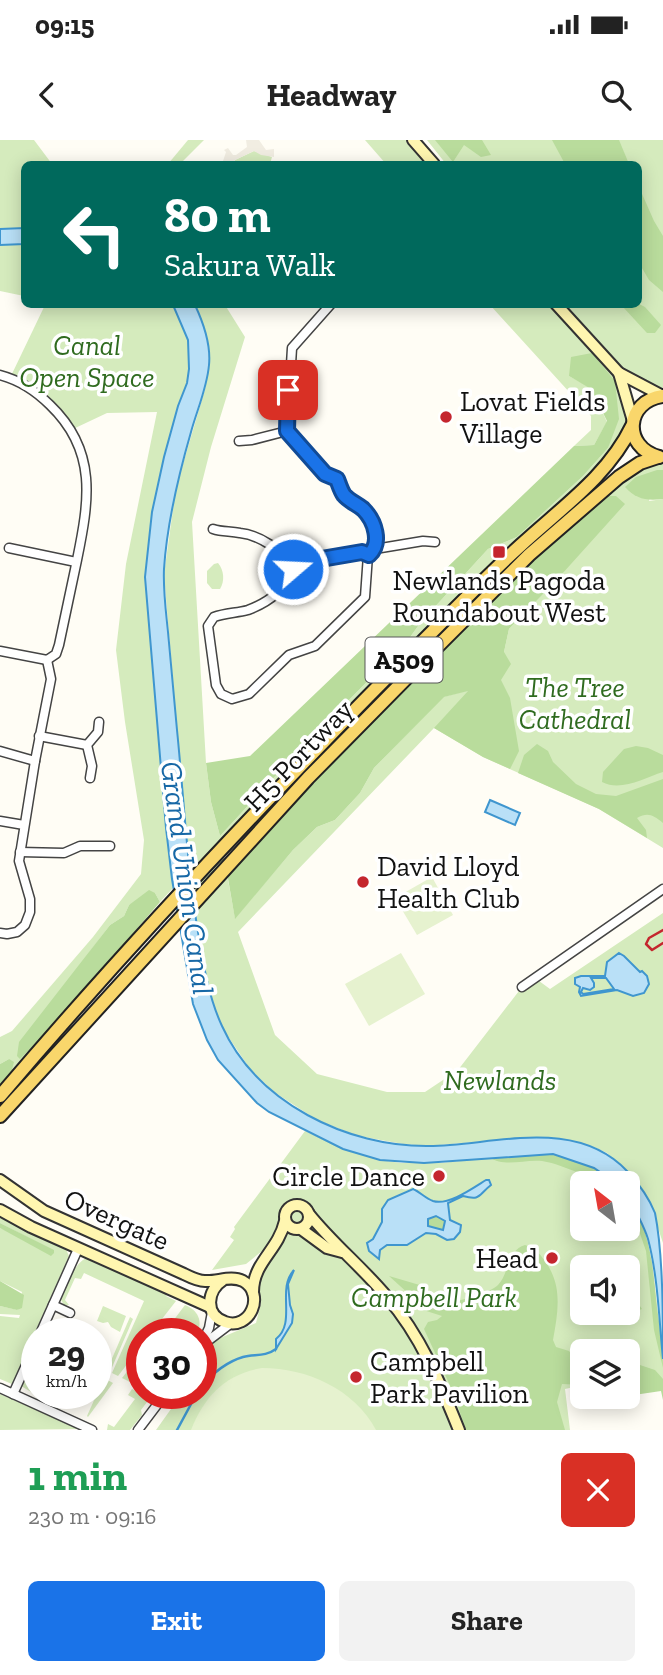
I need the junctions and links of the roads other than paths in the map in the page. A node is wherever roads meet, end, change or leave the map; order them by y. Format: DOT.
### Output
graph roads {
  1 [pos="413,140"];
  2 [pos="431,161"];
  3 [pos="327,308"];
  4 [pos="560,308"];
  5 [pos="619,373"];
  6 [pos="0,375"];
  7 [pos="662,396"];
  8 [pos="633,423"];
  9 [pos="287,431"];
  10 [pos="239,440"];
  11 [pos="660,457"];
  12 [pos="213,529"];
  13 [pos="435,542"];
  14 [pos="9,548"];
  15 [pos="372,552"];
  16 [pos="76,562"];
  17 [pos="292,564"];
  18 [pos="0,651"];
  19 [pos="47,660"];
  20 [pos="99,722"];
  21 [pos="39,736"];
  22 [pos="86,744"];
  23 [pos="0,751"];
  24 [pos="35,761"];
  25 [pos="90,778"];
  26 [pos="0,821"];
  27 [pos="24,825"];
  28 [pos="110,846"];
  29 [pos="20,852"];
  30 [pos="663,889"];
  31 [pos="0,933"];
  32 [pos="522,987"];
  33 [pos="0,1096"];
  34 [pos="0,1116"];
  35 [pos="0,1180"];
  36 [pos="0,1210"];
  37 [pos="309,1214"];
  38 [pos="285,1221"];
  39 [pos="300,1229"];
  40 [pos="277,1244"];
  41 [pos="78,1248"];
  42 [pos="342,1252"];
  43 [pos="256,1270"];
  44 [pos="236,1279"];
  45 [pos="223,1280"];
  46 [pos="253,1292"];
  47 [pos="53,1305"];
  48 [pos="211,1310"];
  49 [pos="70,1313"];
  50 [pos="47,1318"];
  51 [pos="210,1318"];
  52 [pos="230,1324"];
  53 [pos="217,1334"];
  54 [pos="21,1376"];
  55 [pos="0,1388"];
  56 [pos="13,1394"];
  57 [pos="154,1409"];
  58 [pos="92,1430"];
  59 [pos="138,1430"];
  60 [pos="459,1430"];
  1 -- 2 [label="street"];
  3 -- 9 [label="street"];
  4 -- 5 [label="street"];
  5 -- 7 [label="street"];
  5 -- 8 [label="street"];
  6 -- 16 [label="street"];
  7 -- 8 [label="main road, A509"];
  8 -- 11 [label="main road, A509"];
  8 -- 33 [label="main road, H5 Portway / A509"];
  9 -- 10 [label="street"];
  9 -- 15 [label="street"];
  11 -- 34 [label="main road, H5 Portway / A509"];
  12 -- 17 [label="street"];
  13 -- 15 [label="street"];
  14 -- 16 [label="street"];
  15 -- 17 [label="street"];
  15 -- 17 [label="street"];
  16 -- 19 [label="street"];
  18 -- 19 [label="street"];
  19 -- 21 [label="street"];
  20 -- 22 [label="street"];
  21 -- 22 [label="street"];
  21 -- 24 [label="street"];
  22 -- 25 [label="street"];
  23 -- 24 [label="street"];
  24 -- 27 [label="street"];
  26 -- 27 [label="street"];
  27 -- 29 [label="street"];
  28 -- 29 [label="street"];
  29 -- 31 [label="street"];
  30 -- 32 [label="street"];
  35 -- 45 [label="street, Overgate"];
  36 -- 41 [label="street, Overgate"];
  37 -- 38 [label="street"];
  37 -- 39 [label="street"];
  37 -- 42 [label="street"];
  38 -- 39 [label="street"];
  38 -- 40 [label="street"];
  39 -- 40 [label="street"];
  39 -- 42 [label="street"];
  40 -- 43 [label="street"];
  41 -- 47 [label="street"];
  41 -- 48 [label="street, Overgate"];
  42 -- 60 [label="street"];
  43 -- 44 [label="street"];
  43 -- 46 [label="street"];
  44 -- 45 [label="street"];
  44 -- 46 [label="street"];
  45 -- 48 [label="street"];
  46 -- 52 [label="street"];
  47 -- 49 [label="street"];
  47 -- 50 [label="street"];
  48 -- 51 [label="street"];
  48 -- 52 [label="street"];
  52 -- 53 [label="street"];
  54 -- 56 [label="street"];
  55 -- 56 [label="street"];
  56 -- 58 [label="street"];
  57 -- 59 [label="street"];
}
